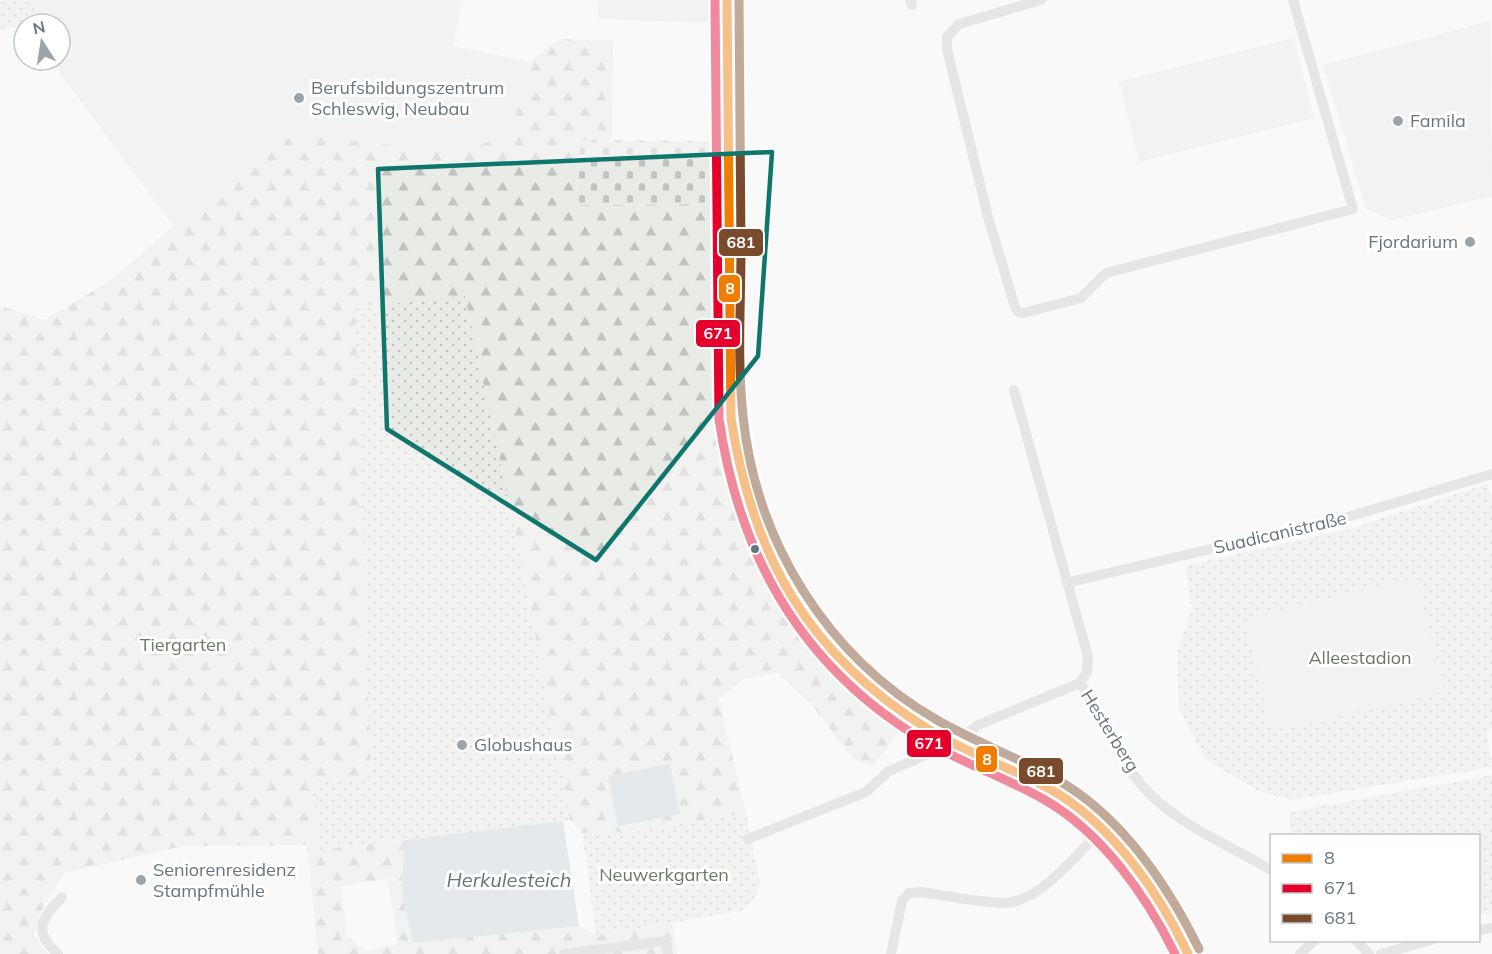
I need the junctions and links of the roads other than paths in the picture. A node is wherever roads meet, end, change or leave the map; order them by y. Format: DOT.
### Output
graph roads {
  1 [pos="727,0"];
  2 [pos="1041,0"];
  3 [pos="1293,0"];
  4 [pos="1014,390"];
  5 [pos="1492,474"];
  6 [pos="1066,583"];
  7 [pos="1080,683"];
  8 [pos="956,742"];
  9 [pos="1101,830"];
  10 [pos="748,839"];
  11 [pos="1270,870"];
  12 [pos="62,897"];
  13 [pos="1313,942"];
  14 [pos="1358,942"];
  15 [pos="1424,942"];
  16 [pos="58,954"];
  17 [pos="564,954"];
  18 [pos="668,954"];
  19 [pos="891,954"];
  20 [pos="1188,954"];
  21 [pos="1300,954"];
  22 [pos="1369,954"];
  23 [pos="1381,954"];
  1 -- 8 [label="street"];
  2 -- 3 [label="street"];
  4 -- 6 [label="street, Hesterberg"];
  5 -- 6 [label="street, Suadicanistraße"];
  6 -- 7 [label="street, Hesterberg"];
  7 -- 8 [label="street"];
  7 -- 11 [label="street, Hesterberg"];
  8 -- 9 [label="street"];
  8 -- 10 [label="street"];
  9 -- 19 [label="street"];
  9 -- 20 [label="street"];
  12 -- 16 [label="street"];
  13 -- 21 [label="street"];
  14 -- 22 [label="street"];
  15 -- 23 [label="street"];
  17 -- 18 [label="street"];
}
